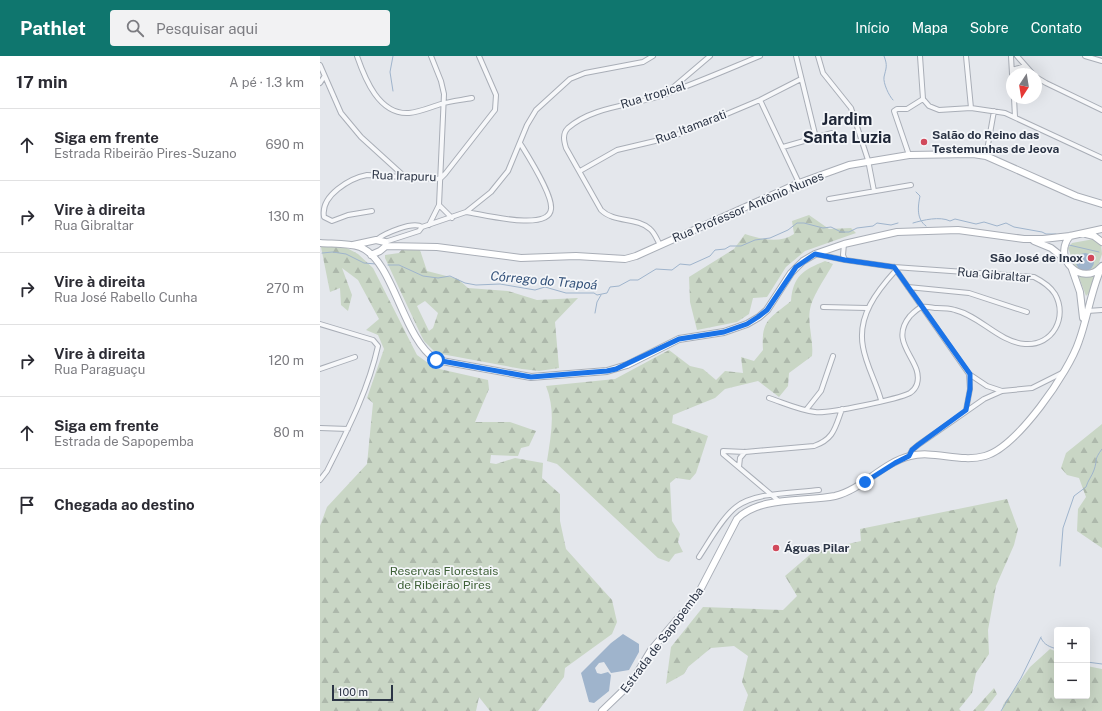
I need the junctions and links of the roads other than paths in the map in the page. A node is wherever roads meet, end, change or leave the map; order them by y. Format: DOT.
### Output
graph roads {
  1 [pos="356,56"];
  2 [pos="431,56"];
  3 [pos="479,56"];
  4 [pos="653,56"];
  5 [pos="710,56"];
  6 [pos="760,56"];
  7 [pos="796,56"];
  8 [pos="818,56"];
  9 [pos="920,56"];
  10 [pos="966,56"];
  11 [pos="1011,56"];
  12 [pos="1018,56"];
  13 [pos="1084,56"];
  14 [pos="1102,61"];
  15 [pos="320,65"];
  16 [pos="1025,66"];
  17 [pos="1012,68"];
  18 [pos="1021,68"];
  19 [pos="324,77"];
  20 [pos="801,79"];
  21 [pos="1042,81"];
  22 [pos="320,83"];
  23 [pos="667,93"];
  24 [pos="472,98"];
  25 [pos="923,99"];
  26 [pos="760,100"];
  27 [pos="444,103"];
  28 [pos="1014,104"];
  29 [pos="971,108"];
  30 [pos="1102,110"];
  31 [pos="994,111"];
  32 [pos="1015,117"];
  33 [pos="832,133"];
  34 [pos="816,138"];
  35 [pos="520,143"];
  36 [pos="783,147"];
  37 [pos="909,155"];
  38 [pos="986,156"];
  39 [pos="1102,158"];
  40 [pos="868,160"];
  41 [pos="580,171"];
  42 [pos="405,177"];
  43 [pos="440,179"];
  44 [pos="799,183"];
  45 [pos="911,185"];
  46 [pos="874,191"];
  47 [pos="829,199"];
  48 [pos="1102,204"];
  49 [pos="439,205"];
  50 [pos="372,210"];
  51 [pos="466,212"];
  52 [pos="452,218"];
  53 [pos="429,225"];
  54 [pos="422,227"];
  55 [pos="1102,229"];
  56 [pos="1084,233"];
  57 [pos="1070,236"];
  58 [pos="1024,238"];
  59 [pos="375,240"];
  60 [pos="1102,242"];
  61 [pos="320,243"];
  62 [pos="386,244"];
  63 [pos="844,244"];
  64 [pos="352,245"];
  65 [pos="660,245"];
  66 [pos="380,251"];
  67 [pos="370,254"];
  68 [pos="815,254"];
  69 [pos="845,260"];
  70 [pos="1065,260"];
  71 [pos="1102,265"];
  72 [pos="379,266"];
  73 [pos="895,268"];
  74 [pos="1072,269"];
  75 [pos="908,287"];
  76 [pos="823,307"];
  77 [pos="921,307"];
  78 [pos="867,308"];
  79 [pos="1087,310"];
  80 [pos="1102,310"];
  81 [pos="1027,312"];
  82 [pos="320,324"];
  83 [pos="1084,328"];
  84 [pos="833,356"];
  85 [pos="355,357"];
  86 [pos="321,368"];
  87 [pos="1062,373"];
  88 [pos="970,374"];
  89 [pos="1002,391"];
  90 [pos="769,398"];
  91 [pos="882,400"];
  92 [pos="842,409"];
  93 [pos="806,410"];
  94 [pos="966,410"];
  95 [pos="320,428"];
  96 [pos="348,429"];
  97 [pos="745,452"];
  98 [pos="909,456"];
  99 [pos="739,467"];
  100 [pos="320,480"];
  101 [pos="819,490"];
  102 [pos="774,496"];
  103 [pos="780,502"];
  104 [pos="699,557"];
  105 [pos="602,711"];
  1 -- 27 [label="street"];
  2 -- 27 [label="street"];
  3 -- 43 [label="street, Rua Irapuru"];
  4 -- 35 [label="street"];
  5 -- 23 [label="street"];
  6 -- 23 [label="street, Rua tropical"];
  7 -- 20 [label="street"];
  8 -- 40 [label="street"];
  9 -- 25 [label="street"];
  10 -- 29 [label="street"];
  11 -- 17 [label="street"];
  12 -- 16 [label="street"];
  13 -- 14 [label="street"];
  15 -- 19 [label="street"];
  16 -- 18 [label="street"];
  19 -- 22 [label="street"];
  19 -- 42 [label="street"];
  20 -- 26 [label="street, Rua Itamarati"];
  20 -- 34 [label="street"];
  21 -- 30 [label="street"];
  23 -- 41 [label="street, Rua tropical"];
  24 -- 27 [label="street"];
  25 -- 29 [label="street"];
  25 -- 37 [label="street"];
  26 -- 36 [label="street"];
  26 -- 41 [label="street, Rua Itamarati"];
  27 -- 43 [label="street"];
  28 -- 32 [label="street"];
  29 -- 31 [label="street"];
  31 -- 32 [label="street"];
  31 -- 38 [label="street"];
  32 -- 39 [label="street"];
  33 -- 34 [label="street"];
  34 -- 36 [label="street"];
  35 -- 51 [label="street"];
  35 -- 51 [label="street"];
  36 -- 44 [label="street"];
  37 -- 38 [label="main road, Rua Professor Antônio Nunes"];
  37 -- 40 [label="main road, Rua Professor Antônio Nunes"];
  38 -- 48 [label="main road, Rua Professor Antônio Nunes"];
  40 -- 44 [label="main road, Rua Professor Antônio Nunes"];
  40 -- 46 [label="street"];
  41 -- 65 [label="street"];
  42 -- 43 [label="street, Rua Irapuru"];
  42 -- 50 [label="street, Rua Irapuru"];
  43 -- 49 [label="street"];
  44 -- 65 [label="main road, Rua Professor Antônio Nunes"];
  45 -- 46 [label="street"];
  46 -- 47 [label="street"];
  49 -- 52 [label="street"];
  49 -- 53 [label="street"];
  51 -- 52 [label="street"];
  52 -- 53 [label="street"];
  53 -- 54 [label="street"];
  54 -- 59 [label="street"];
  54 -- 62 [label="street"];
  55 -- 56 [label="main road"];
  56 -- 57 [label="main road"];
  56 -- 60 [label="main road"];
  57 -- 58 [label="main road"];
  57 -- 70 [label="main road"];
  58 -- 63 [label="main road"];
  58 -- 70 [label="main road"];
  59 -- 62 [label="main road, Rua Professor Antônio Nunes"];
  59 -- 64 [label="main road"];
  59 -- 67 [label="main road"];
  61 -- 64 [label="main road"];
  62 -- 65 [label="main road, Rua Professor Antônio Nunes"];
  62 -- 66 [label="main road"];
  63 -- 68 [label="main road"];
  63 -- 69 [label="street"];
  64 -- 67 [label="main road"];
  66 -- 67 [label="main road"];
  66 -- 72 [label="main road"];
  67 -- 72 [label="main road"];
  68 -- 69 [label="street, Rua Gibraltar"];
  68 -- 72 [label="main road"];
  69 -- 73 [label="street, Rua Gibraltar"];
  70 -- 74 [label="main road"];
  71 -- 74 [label="main road"];
  71 -- 79 [label="main road"];
  73 -- 75 [label="street"];
  73 -- 77 [label="street, Rua Gibraltar"];
  73 -- 78 [label="street"];
  74 -- 83 [label="main road"];
  75 -- 77 [label="street"];
  75 -- 81 [label="street"];
  76 -- 78 [label="street"];
  77 -- 88 [label="street"];
  77 -- 91 [label="street"];
  78 -- 91 [label="street"];
  79 -- 80 [label="street"];
  79 -- 83 [label="main road"];
  82 -- 96 [label="street"];
  83 -- 87 [label="main road, Estrada de Sapopemba"];
  84 -- 93 [label="street"];
  85 -- 86 [label="street"];
  87 -- 89 [label="street"];
  87 -- 98 [label="main road, Estrada de Sapopemba"];
  88 -- 89 [label="street"];
  88 -- 94 [label="street"];
  89 -- 94 [label="street"];
  90 -- 93 [label="street"];
  91 -- 92 [label="street"];
  92 -- 93 [label="street"];
  92 -- 97 [label="street"];
  94 -- 98 [label="street"];
  95 -- 96 [label="street"];
  96 -- 100 [label="street"];
  97 -- 99 [label="street"];
  97 -- 99 [label="street"];
  98 -- 103 [label="main road, Estrada de Sapopemba"];
  99 -- 102 [label="street"];
  101 -- 102 [label="street"];
  102 -- 103 [label="street"];
  102 -- 104 [label="street"];
  103 -- 105 [label="main road, Estrada de Sapopemba"];
}
